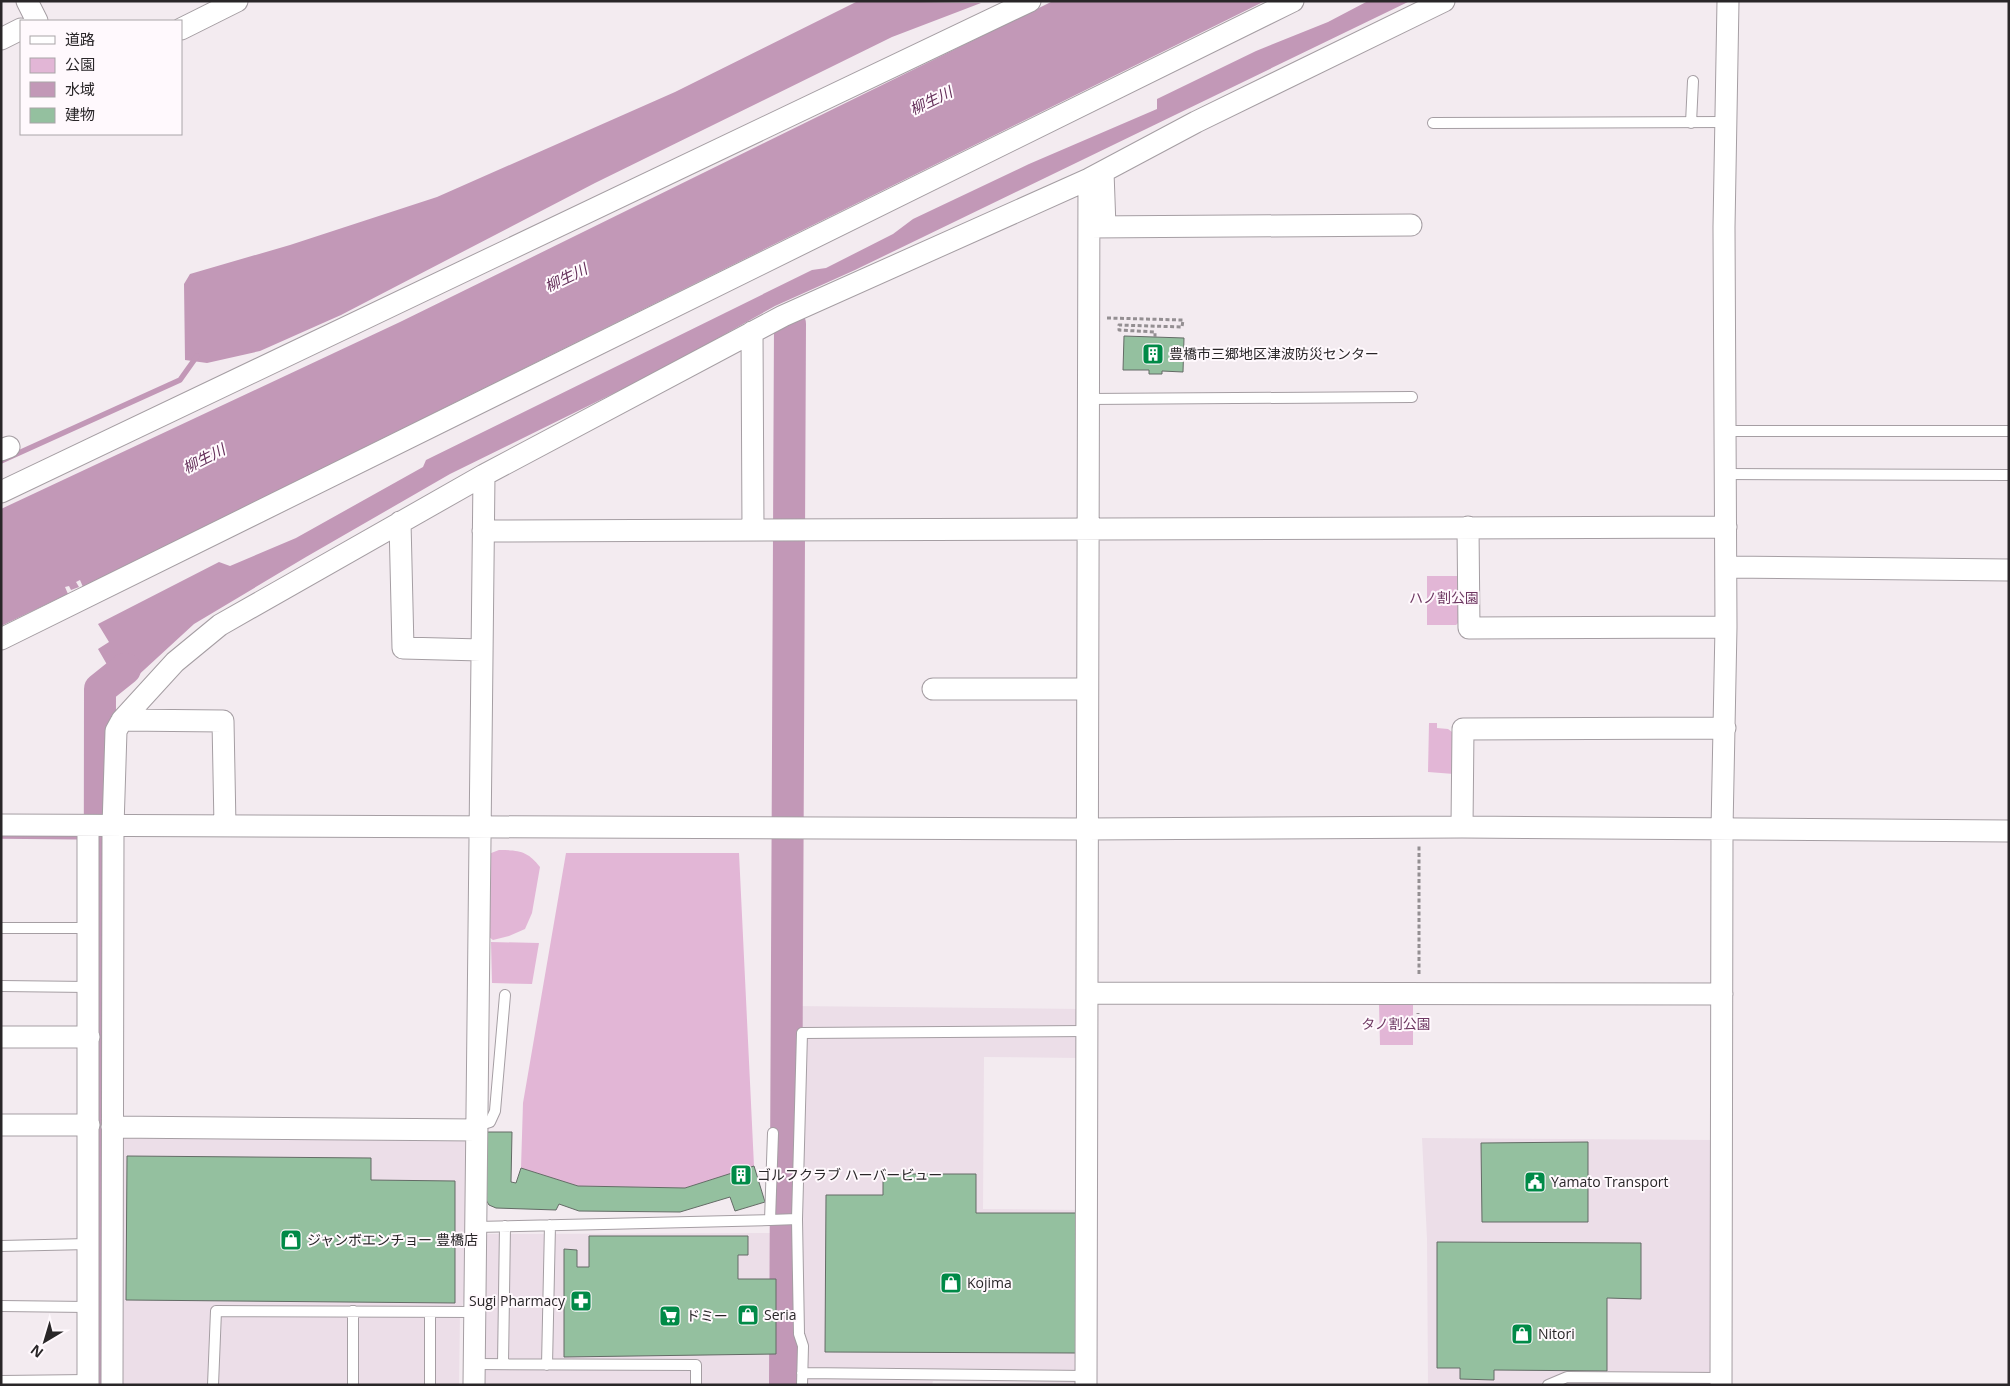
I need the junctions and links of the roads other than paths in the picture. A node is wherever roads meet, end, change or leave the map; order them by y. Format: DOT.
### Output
graph roads {
  1 [pos="27,1"];
  2 [pos="237,1"];
  3 [pos="1030,1"];
  4 [pos="1293,1"];
  5 [pos="1444,1"];
  6 [pos="1728,1"];
  7 [pos="36,20"];
  8 [pos="182,28"];
  9 [pos="20,30"];
  10 [pos="1,39"];
  11 [pos="1693,80"];
  12 [pos="1725,122"];
  13 [pos="1433,123"];
  14 [pos="1691,123"];
  15 [pos="1096,175"];
  16 [pos="1411,225"];
  17 [pos="1097,227"];
  18 [pos="752,332"];
  19 [pos="1412,397"];
  20 [pos="1088,399"];
  21 [pos="1726,431"];
  22 [pos="2009,431"];
  23 [pos="1725,474"];
  24 [pos="2009,475"];
  25 [pos="484,476"];
  26 [pos="1,492"];
  27 [pos="400,522"];
  28 [pos="1726,527"];
  29 [pos="1468,528"];
  30 [pos="752,530"];
  31 [pos="1088,530"];
  32 [pos="483,531"];
  33 [pos="1726,567"];
  34 [pos="2009,570"];
  35 [pos="1726,627"];
  36 [pos="1,639"];
  37 [pos="481,650"];
  38 [pos="933,688"];
  39 [pos="1087,689"];
  40 [pos="122,720"];
  41 [pos="1725,728"];
  42 [pos="1,825"];
  43 [pos="479,825"];
  44 [pos="225,826"];
  45 [pos="98,827"];
  46 [pos="1462,827"];
  47 [pos="1086,829"];
  48 [pos="1722,829"];
  49 [pos="2009,831"];
  50 [pos="1,928"];
  51 [pos="89,928"];
  52 [pos="1,986"];
  53 [pos="88,987"];
  54 [pos="1087,993"];
  55 [pos="1722,994"];
  56 [pos="505,995"];
  57 [pos="1087,1031"];
  58 [pos="1,1037"];
  59 [pos="89,1037"];
  60 [pos="1,1125"];
  61 [pos="89,1125"];
  62 [pos="112,1127"];
  63 [pos="477,1128"];
  64 [pos="773,1133"];
  65 [pos="785,1220"];
  66 [pos="550,1225"];
  67 [pos="505,1226"];
  68 [pos="476,1227"];
  69 [pos="88,1244"];
  70 [pos="1,1246"];
  71 [pos="1,1306"];
  72 [pos="88,1307"];
  73 [pos="354,1311"];
  74 [pos="430,1312"];
  75 [pos="476,1312"];
  76 [pos="504,1364"];
  77 [pos="547,1365"];
  78 [pos="802,1372"];
  79 [pos="474,1374"];
  80 [pos="911,1374"];
  81 [pos="1086,1380"];
  82 [pos="1,1381"];
  83 [pos="1721,1381"];
  84 [pos="88,1382"];
  85 [pos="112,1385"];
  86 [pos="213,1385"];
  87 [pos="353,1385"];
  88 [pos="430,1385"];
  89 [pos="696,1385"];
  90 [pos="802,1385"];
  91 [pos="910,1385"];
  92 [pos="1548,1385"];
  1 -- 7 [label="street"];
  2 -- 8 [label="street"];
  3 -- 26 [label="street"];
  4 -- 36 [label="street"];
  5 -- 15 [label="street"];
  6 -- 12 [label="street"];
  9 -- 10 [label="street"];
  11 -- 14 [label="lane"];
  12 -- 14 [label="lane"];
  12 -- 21 [label="street"];
  13 -- 14 [label="lane"];
  15 -- 17 [label="street"];
  15 -- 18 [label="street"];
  16 -- 17 [label="street"];
  17 -- 20 [label="street"];
  18 -- 25 [label="street"];
  18 -- 30 [label="street"];
  19 -- 20 [label="lane"];
  20 -- 31 [label="street"];
  21 -- 22 [label="lane"];
  21 -- 23 [label="street"];
  23 -- 24 [label="lane"];
  23 -- 28 [label="street"];
  25 -- 27 [label="street"];
  25 -- 32 [label="street"];
  27 -- 37 [label="street"];
  27 -- 40 [label="street"];
  28 -- 29 [label="street"];
  28 -- 33 [label="street"];
  29 -- 31 [label="street"];
  29 -- 35 [label="street"];
  30 -- 31 [label="street"];
  30 -- 32 [label="street"];
  31 -- 39 [label="street"];
  32 -- 37 [label="street"];
  33 -- 34 [label="street"];
  33 -- 35 [label="street"];
  35 -- 41 [label="street"];
  37 -- 43 [label="street"];
  38 -- 39 [label="street"];
  39 -- 47 [label="street"];
  40 -- 44 [label="street"];
  40 -- 45 [label="street"];
  41 -- 46 [label="street"];
  41 -- 48 [label="street"];
  42 -- 45 [label="street"];
  43 -- 44 [label="street"];
  43 -- 47 [label="street"];
  43 -- 63 [label="street"];
  44 -- 45 [label="street"];
  45 -- 51 [label="street"];
  45 -- 62 [label="street"];
  46 -- 47 [label="street"];
  46 -- 48 [label="street"];
  47 -- 54 [label="street"];
  48 -- 49 [label="street"];
  48 -- 55 [label="street"];
  50 -- 51 [label="lane"];
  51 -- 53 [label="street"];
  52 -- 53 [label="lane"];
  53 -- 59 [label="street"];
  54 -- 55 [label="street"];
  54 -- 57 [label="street"];
  55 -- 83 [label="street"];
  56 -- 63 [label="lane"];
  57 -- 65 [label="lane"];
  57 -- 81 [label="street"];
  58 -- 59 [label="street"];
  59 -- 61 [label="street"];
  60 -- 61 [label="street"];
  61 -- 69 [label="street"];
  62 -- 63 [label="street"];
  62 -- 85 [label="street"];
  63 -- 68 [label="street"];
  64 -- 65 [label="lane"];
  65 -- 66 [label="lane"];
  65 -- 78 [label="lane"];
  66 -- 67 [label="lane"];
  66 -- 77 [label="lane"];
  67 -- 68 [label="lane"];
  67 -- 76 [label="lane"];
  68 -- 75 [label="street"];
  69 -- 70 [label="lane"];
  69 -- 72 [label="street"];
  71 -- 72 [label="lane"];
  72 -- 84 [label="street"];
  73 -- 74 [label="lane"];
  73 -- 86 [label="lane"];
  73 -- 87 [label="lane"];
  74 -- 75 [label="lane"];
  74 -- 88 [label="lane"];
  75 -- 79 [label="street"];
  76 -- 77 [label="lane"];
  76 -- 79 [label="lane"];
  77 -- 89 [label="lane"];
  78 -- 80 [label="lane"];
  78 -- 90 [label="lane"];
  80 -- 81 [label="lane"];
  80 -- 91 [label="lane"];
  82 -- 84 [label="lane"];
  83 -- 92 [label="lane"];
}
